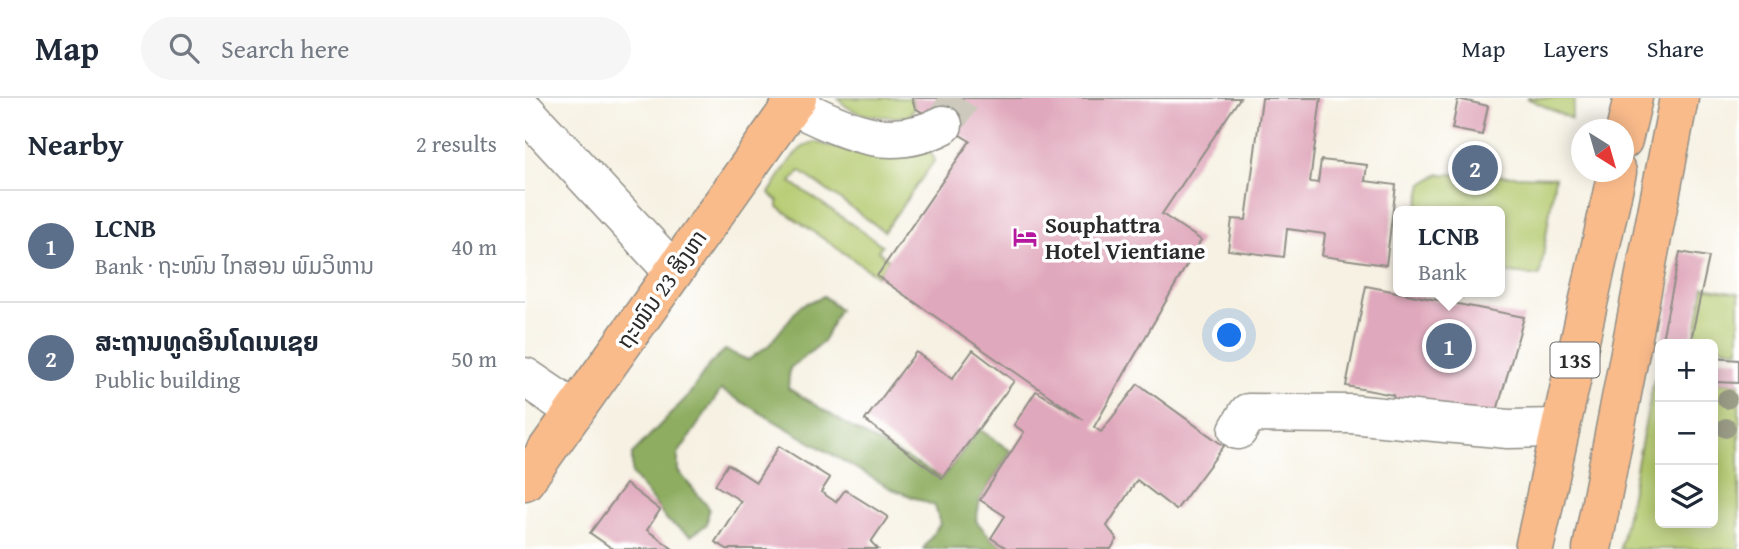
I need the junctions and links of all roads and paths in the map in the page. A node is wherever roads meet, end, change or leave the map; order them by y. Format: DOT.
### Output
graph roads {
  1 [pos="1633,98"];
  2 [pos="1679,98"];
  3 [pos="794,102"];
  4 [pos="525,111"];
  5 [pos="1628,119"];
  6 [pos="943,125"];
  7 [pos="1615,182"];
  8 [pos="673,271"];
  9 [pos="525,377"];
  10 [pos="575,411"];
  11 [pos="1560,428"];
  12 [pos="1237,430"];
  13 [pos="525,481"];
  14 [pos="1534,549"];
  15 [pos="1593,549"];
  1 -- 5 [label="main road"];
  2 -- 15 [label="main road, 13S"];
  3 -- 6 [label="street"];
  3 -- 8 [label="main road, ຖະໜົນ 23 ສິງຫາ"];
  4 -- 8 [label="street"];
  7 -- 11 [label="main road, 13S"];
  8 -- 10 [label="main road, ຖະໜົນ 23 ສິງຫາ"];
  9 -- 10 [label="street"];
  10 -- 13 [label="main road, ຖະໜົນ 23 ສິງຫາ"];
  11 -- 12 [label="street"];
  11 -- 14 [label="main road, 13S"];
}
